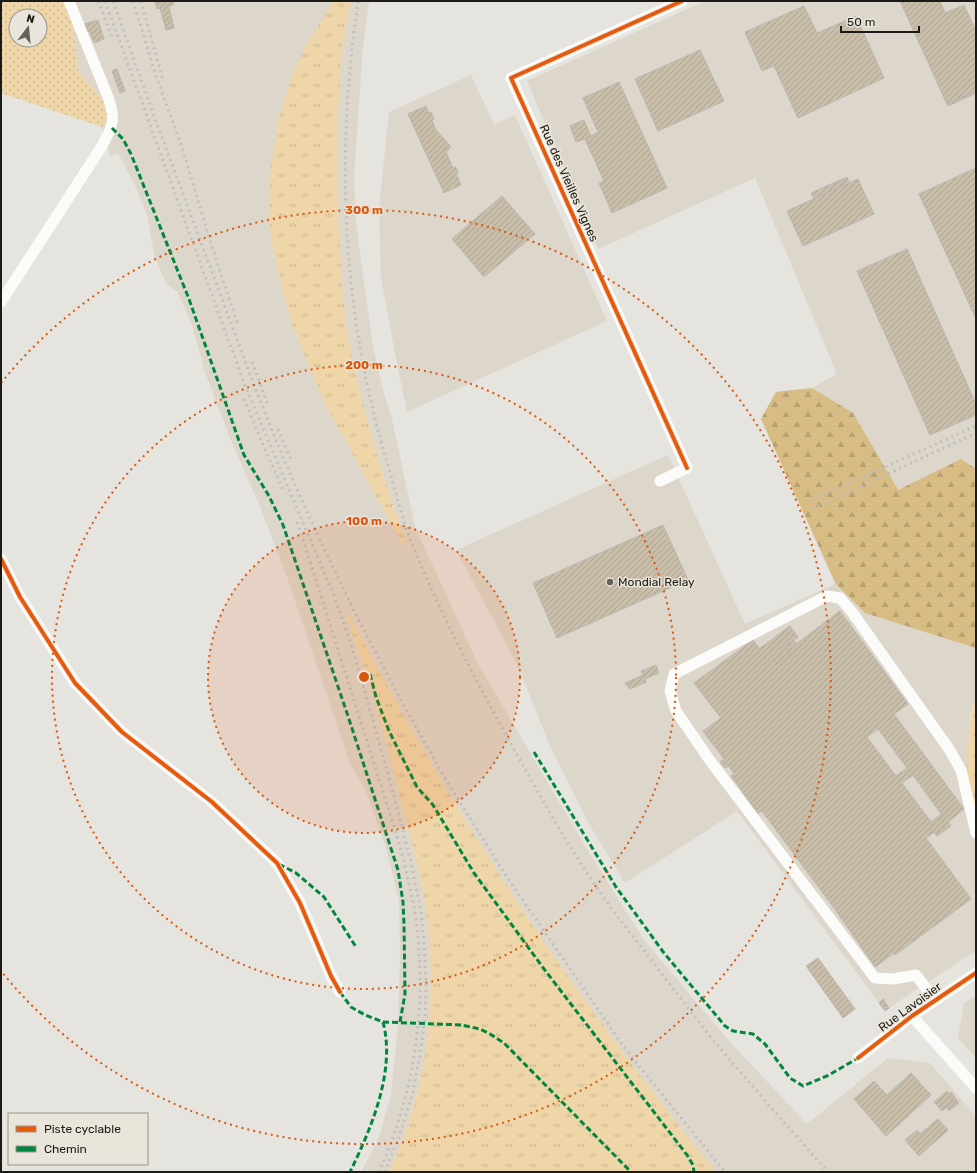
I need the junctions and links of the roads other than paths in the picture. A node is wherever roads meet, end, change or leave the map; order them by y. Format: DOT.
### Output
graph roads {
  1 [pos="69,1"];
  2 [pos="682,1"];
  3 [pos="1,302"];
  4 [pos="660,481"];
  5 [pos="1,559"];
  6 [pos="976,834"];
  7 [pos="976,973"];
  8 [pos="340,992"];
  9 [pos="935,1000"];
  10 [pos="912,1016"];
  11 [pos="858,1058"];
  12 [pos="976,1088"];
  1 -- 3 [label="street"];
  2 -- 4 [label="street, Rue des Vieilles Vignes"];
  5 -- 8 [label="street"];
  6 -- 9 [label="street"];
  7 -- 9 [label="street, Rue Lavoisier"];
  9 -- 10 [label="street, Rue Lavoisier"];
  10 -- 11 [label="street, Rue Lavoisier"];
  10 -- 12 [label="street"];
}
